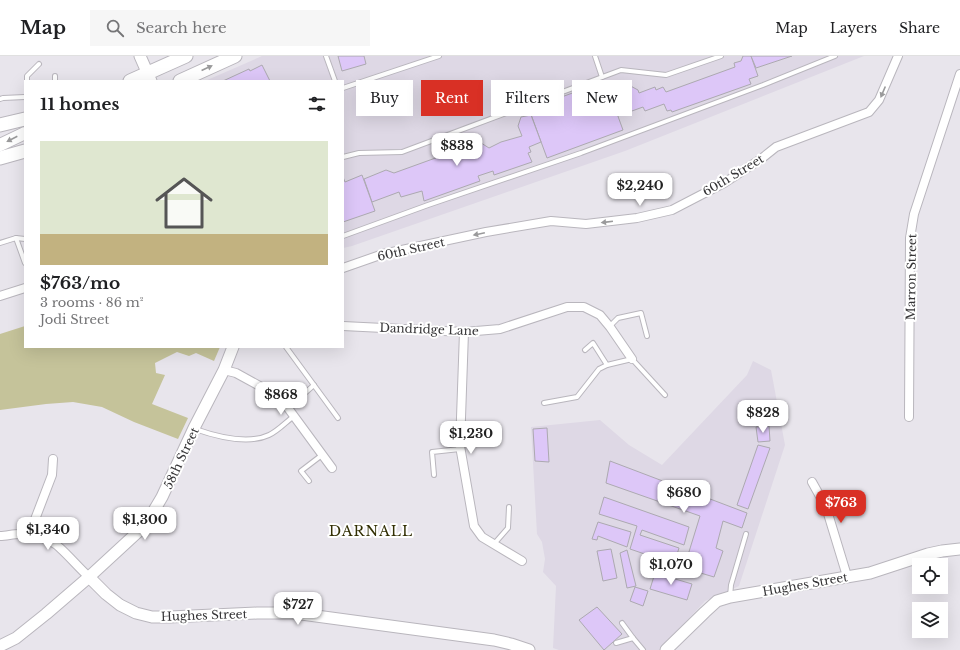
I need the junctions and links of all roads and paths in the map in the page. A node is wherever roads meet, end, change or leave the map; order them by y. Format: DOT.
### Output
graph roads {
  1 [pos="140,56"];
  2 [pos="186,56"];
  3 [pos="235,56"];
  4 [pos="326,56"];
  5 [pos="439,56"];
  6 [pos="595,56"];
  7 [pos="721,56"];
  8 [pos="835,56"];
  9 [pos="898,56"];
  10 [pos="39,64"];
  11 [pos="960,74"];
  12 [pos="149,77"];
  13 [pos="602,77"];
  14 [pos="27,80"];
  15 [pos="135,80"];
  16 [pos="182,80"];
  17 [pos="335,80"];
  18 [pos="344,88"];
  19 [pos="24,97"];
  20 [pos="0,99"];
  21 [pos="24,119"];
  22 [pos="0,125"];
  23 [pos="24,133"];
  24 [pos="0,145"];
  25 [pos="24,152"];
  26 [pos="24,152"];
  27 [pos="344,157"];
  28 [pos="0,158"];
  29 [pos="0,163"];
  30 [pos="344,236"];
  31 [pos="16,238"];
  32 [pos="24,239"];
  33 [pos="0,242"];
  34 [pos="24,260"];
  35 [pos="344,268"];
  36 [pos="24,288"];
  37 [pos="0,296"];
  38 [pos="344,326"];
  39 [pos="610,327"];
  40 [pos="464,332"];
  41 [pos="647,336"];
  42 [pos="233,348"];
  43 [pos="287,348"];
  44 [pos="585,350"];
  45 [pos="632,359"];
  46 [pos="607,365"];
  47 [pos="224,370"];
  48 [pos="314,385"];
  49 [pos="664,395"];
  50 [pos="544,403"];
  51 [pos="288,408"];
  52 [pos="294,416"];
  53 [pos="909,417"];
  54 [pos="338,418"];
  55 [pos="194,428"];
  56 [pos="460,449"];
  57 [pos="322,455"];
  58 [pos="53,459"];
  59 [pos="332,468"];
  60 [pos="434,475"];
  61 [pos="309,481"];
  62 [pos="812,482"];
  63 [pos="509,507"];
  64 [pos="746,534"];
  65 [pos="31,535"];
  66 [pos="0,536"];
  67 [pos="494,544"];
  68 [pos="960,549"];
  69 [pos="522,561"];
  70 [pos="847,576"];
  71 [pos="89,577"];
  72 [pos="730,597"];
  73 [pos="622,623"];
  74 [pos="633,638"];
  75 [pos="616,643"];
  76 [pos="0,646"];
  77 [pos="529,650"];
  78 [pos="643,650"];
  79 [pos="666,650"];
  1 -- 12 [label="street"];
  2 -- 12 [label="main road"];
  16 -- 3 [label="main road, one-way"];
  4 -- 17 [label="lane"];
  5 -- 18 [label="lane"];
  6 -- 13 [label="lane"];
  7 -- 13 [label="lane"];
  8 -- 30 [label="lane"];
  9 -- 35 [label="street, 60th Street, one-way"];
  10 -- 14 [label="lane"];
  11 -- 53 [label="street, Marron Street"];
  12 -- 15 [label="main road"];
  13 -- 27 [label="lane"];
  19 -- 20 [label="lane"];
  21 -- 22 [label="main road"];
  23 -- 24 [label="main road, one-way"];
  25 -- 28 [label="main road"];
  26 -- 29 [label="main road"];
  31 -- 32 [label="lane"];
  31 -- 33 [label="lane"];
  31 -- 34 [label="lane"];
  36 -- 37 [label="street"];
  38 -- 40 [label="street, Dandridge Lane"];
  39 -- 40 [label="street, Dandridge Lane"];
  39 -- 41 [label="lane"];
  39 -- 45 [label="street, Dandridge Lane"];
  40 -- 56 [label="street"];
  42 -- 47 [label="street, 58th Street"];
  43 -- 48 [label="lane"];
  44 -- 46 [label="lane"];
  45 -- 46 [label="lane"];
  45 -- 49 [label="lane"];
  46 -- 50 [label="lane"];
  47 -- 51 [label="street"];
  47 -- 55 [label="street, 58th Street"];
  48 -- 51 [label="lane"];
  48 -- 54 [label="lane"];
  51 -- 52 [label="street"];
  52 -- 55 [label="lane"];
  52 -- 57 [label="street"];
  55 -- 71 [label="street, 58th Street"];
  56 -- 60 [label="lane"];
  56 -- 67 [label="street"];
  57 -- 59 [label="street"];
  57 -- 61 [label="lane"];
  58 -- 65 [label="street"];
  62 -- 70 [label="street"];
  63 -- 67 [label="lane"];
  64 -- 72 [label="lane"];
  65 -- 66 [label="street, Hughes Street"];
  65 -- 71 [label="street, Hughes Street"];
  67 -- 69 [label="street"];
  68 -- 70 [label="street, Hughes Street"];
  70 -- 72 [label="street, Hughes Street"];
  71 -- 76 [label="street, 58th Street"];
  71 -- 77 [label="street, Hughes Street"];
  72 -- 79 [label="street, Hughes Street"];
  73 -- 74 [label="lane"];
  74 -- 75 [label="lane"];
  74 -- 78 [label="lane"];
}
